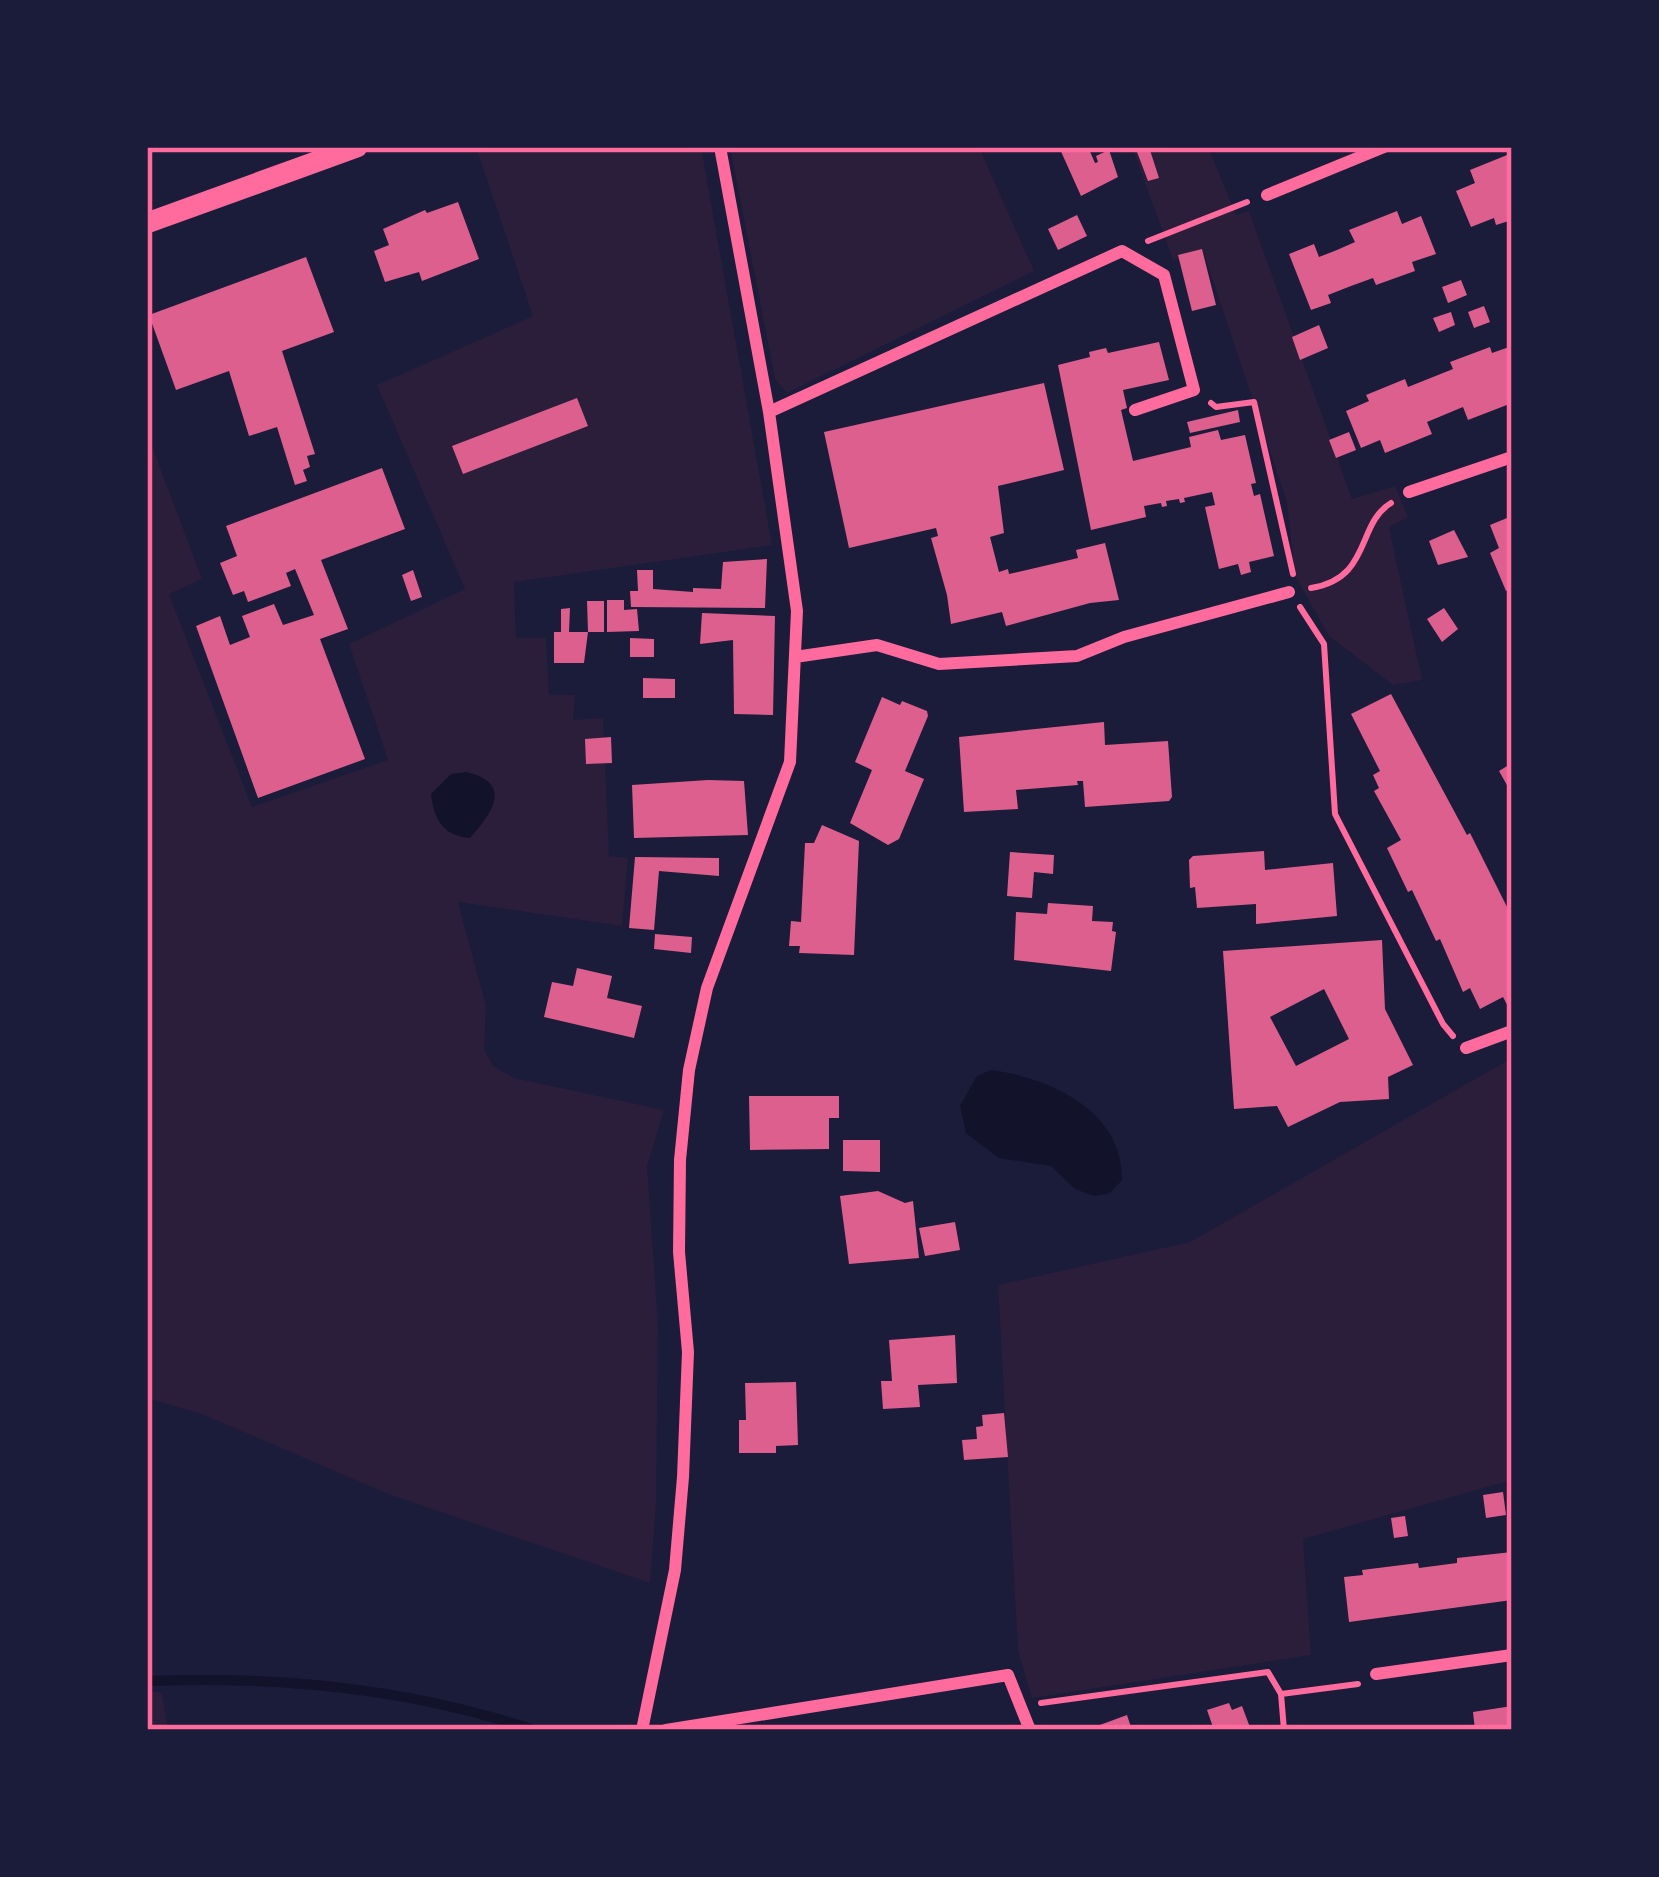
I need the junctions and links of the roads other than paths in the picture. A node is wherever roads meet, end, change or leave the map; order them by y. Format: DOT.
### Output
graph roads {
  1 [pos="357,147"];
  2 [pos="720,147"];
  3 [pos="1384,147"];
  4 [pos="1267,194"];
  5 [pos="147,223"];
  6 [pos="1136,410"];
  7 [pos="769,412"];
  8 [pos="1512,457"];
  9 [pos="1409,492"];
  10 [pos="1289,592"];
  11 [pos="795,657"];
  12 [pos="1512,1030"];
  13 [pos="1466,1048"];
  14 [pos="1512,1655"];
  15 [pos="1376,1674"];
  16 [pos="642,1730"];
  17 [pos="666,1730"];
  18 [pos="1030,1730"];
  1 -- 5 [label="street"];
  2 -- 7 [label="street"];
  3 -- 4 [label="street"];
  6 -- 7 [label="street"];
  7 -- 11 [label="street"];
  8 -- 9 [label="street"];
  10 -- 11 [label="street"];
  11 -- 16 [label="street"];
  12 -- 13 [label="street"];
  14 -- 15 [label="street"];
  17 -- 18 [label="street"];
}
